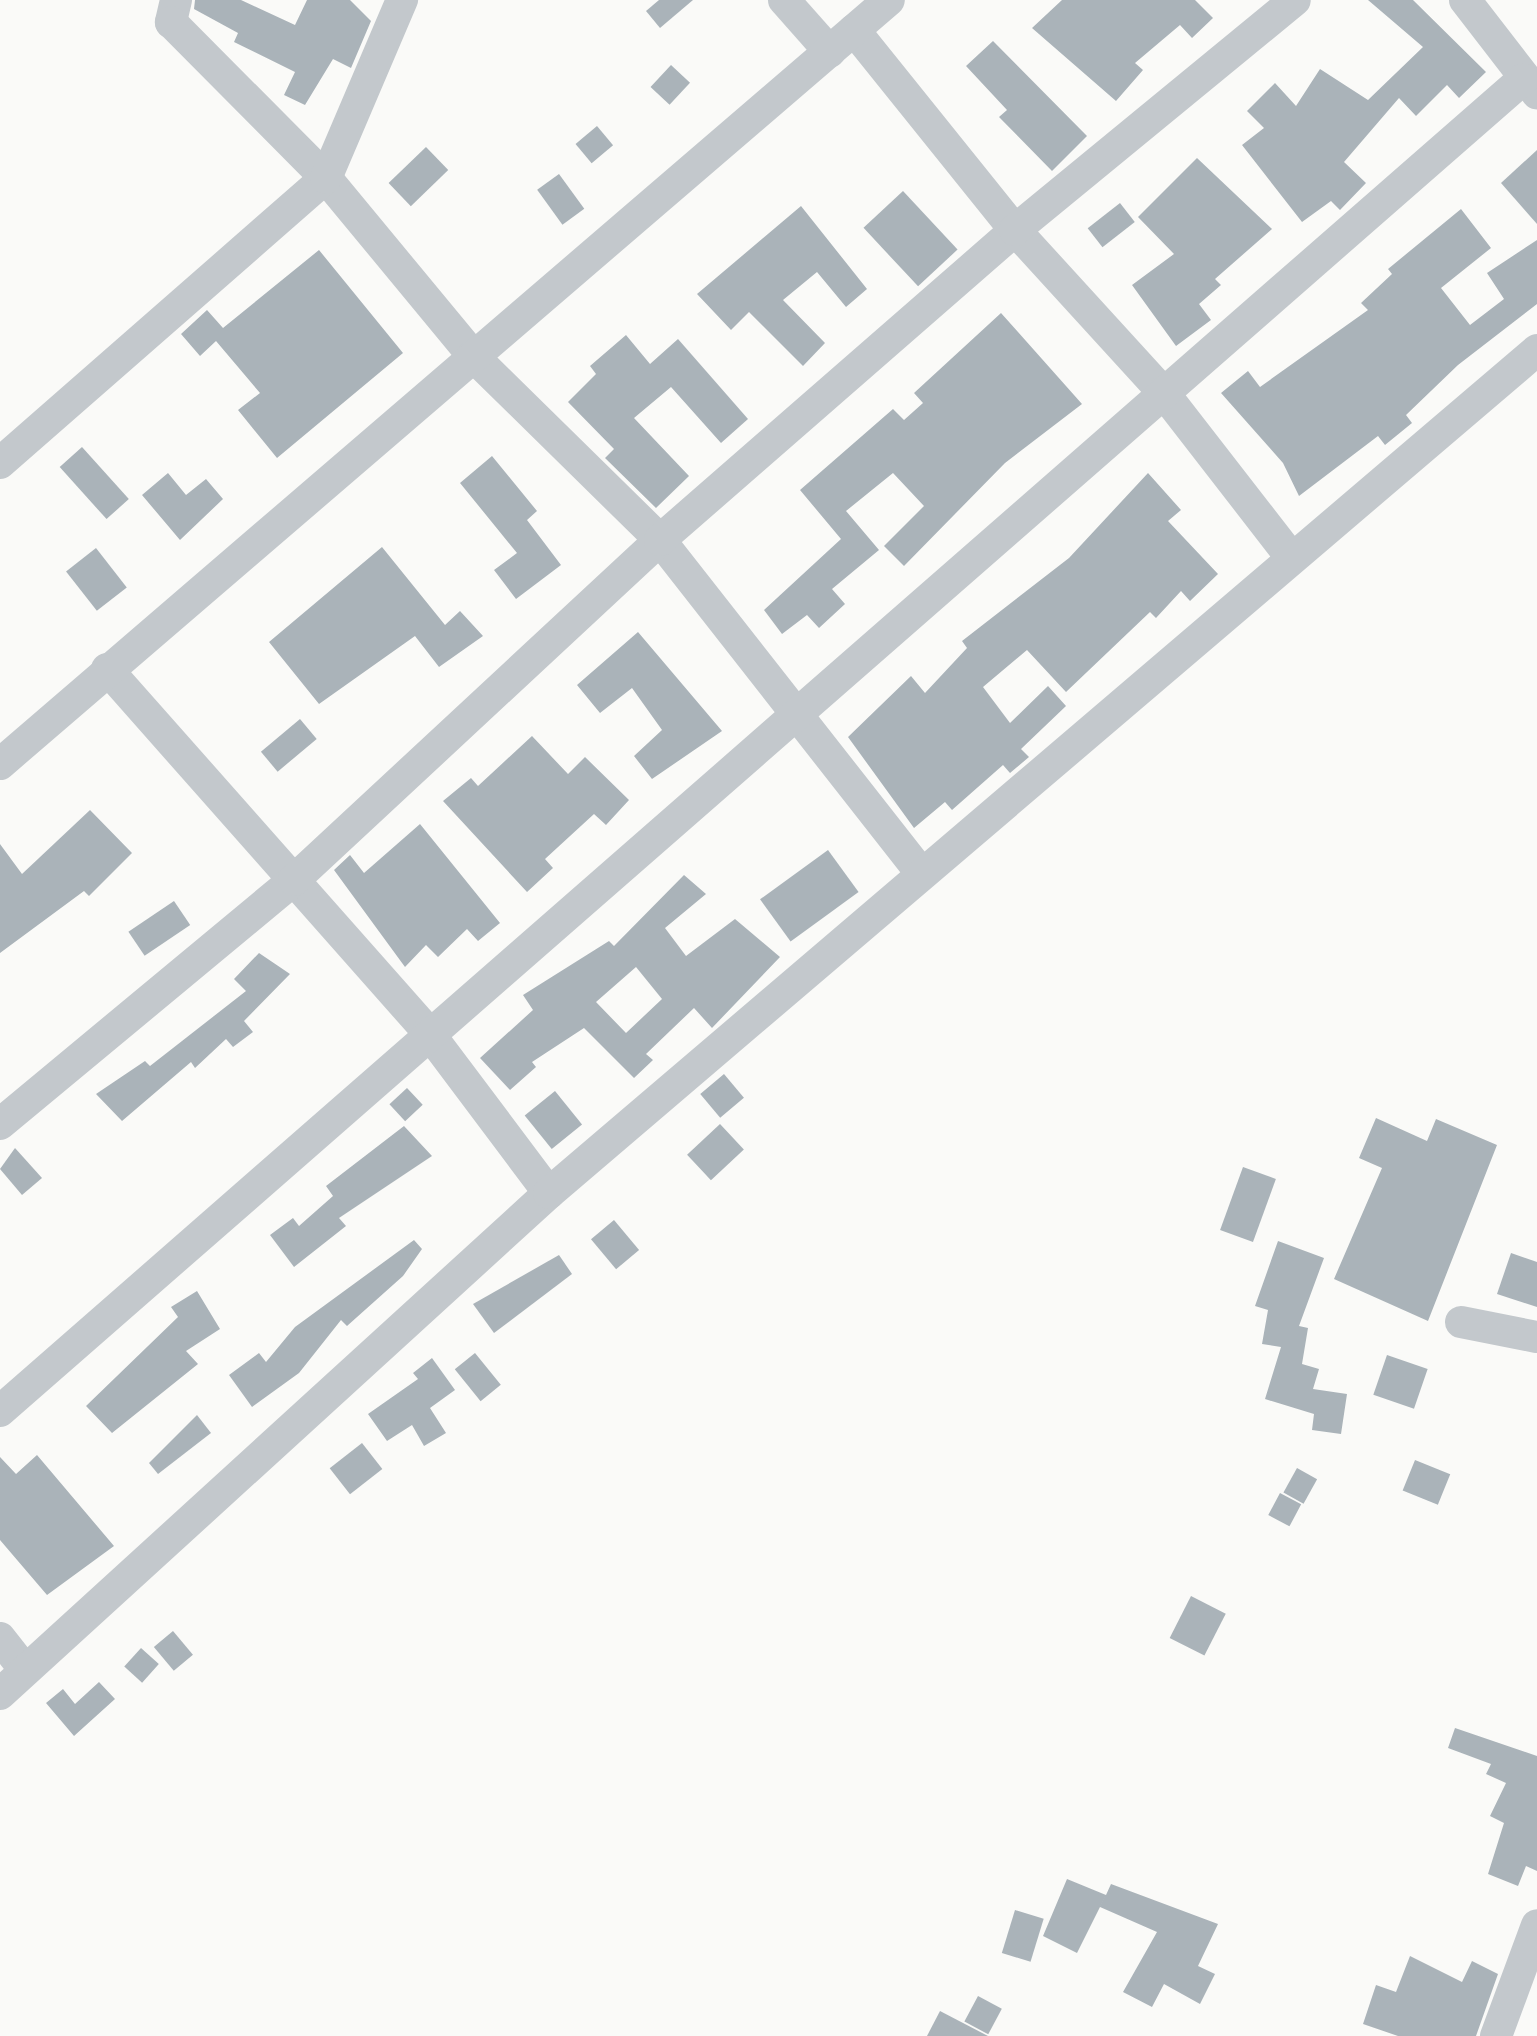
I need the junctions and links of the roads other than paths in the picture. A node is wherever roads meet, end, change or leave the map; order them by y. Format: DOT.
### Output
graph roads {
  1 [pos="176,0"];
  2 [pos="402,0"];
  3 [pos="784,0"];
  4 [pos="889,0"];
  5 [pos="1295,0"];
  6 [pos="1465,0"];
  7 [pos="842,41"];
  8 [pos="1530,86"];
  9 [pos="326,178"];
  10 [pos="1016,230"];
  11 [pos="1537,350"];
  12 [pos="473,356"];
  13 [pos="1163,392"];
  14 [pos="0,463"];
  15 [pos="660,540"];
  16 [pos="1290,556"];
  17 [pos="108,669"];
  18 [pos="796,712"];
  19 [pos="0,764"];
  20 [pos="922,874"];
  21 [pos="294,880"];
  22 [pos="428,1032"];
  23 [pos="0,1124"];
  24 [pos="549,1194"];
  25 [pos="1461,1322"];
  26 [pos="1537,1337"];
  27 [pos="0,1410"];
  28 [pos="0,1638"];
  29 [pos="22,1668"];
  30 [pos="0,1694"];
  31 [pos="1537,1925"];
  32 [pos="1496,2036"];
  1 -- 9 [label="street"];
  2 -- 9 [label="street"];
  3 -- 7 [label="street"];
  4 -- 7 [label="street"];
  5 -- 10 [label="street"];
  6 -- 8 [label="street"];
  7 -- 10 [label="street"];
  7 -- 12 [label="street"];
  8 -- 13 [label="street"];
  9 -- 12 [label="street"];
  9 -- 14 [label="street"];
  10 -- 13 [label="street"];
  10 -- 15 [label="street"];
  11 -- 16 [label="street"];
  12 -- 15 [label="street"];
  12 -- 17 [label="street"];
  13 -- 16 [label="street"];
  13 -- 18 [label="street"];
  15 -- 18 [label="street"];
  15 -- 21 [label="street"];
  16 -- 20 [label="street"];
  17 -- 19 [label="street"];
  17 -- 21 [label="street"];
  18 -- 20 [label="street"];
  18 -- 22 [label="street"];
  20 -- 24 [label="street"];
  21 -- 22 [label="street"];
  21 -- 23 [label="street"];
  22 -- 24 [label="street"];
  22 -- 27 [label="street"];
  24 -- 29 [label="street"];
  25 -- 26 [label="street"];
  28 -- 29 [label="street"];
  29 -- 30 [label="street"];
  31 -- 32 [label="street"];
}
